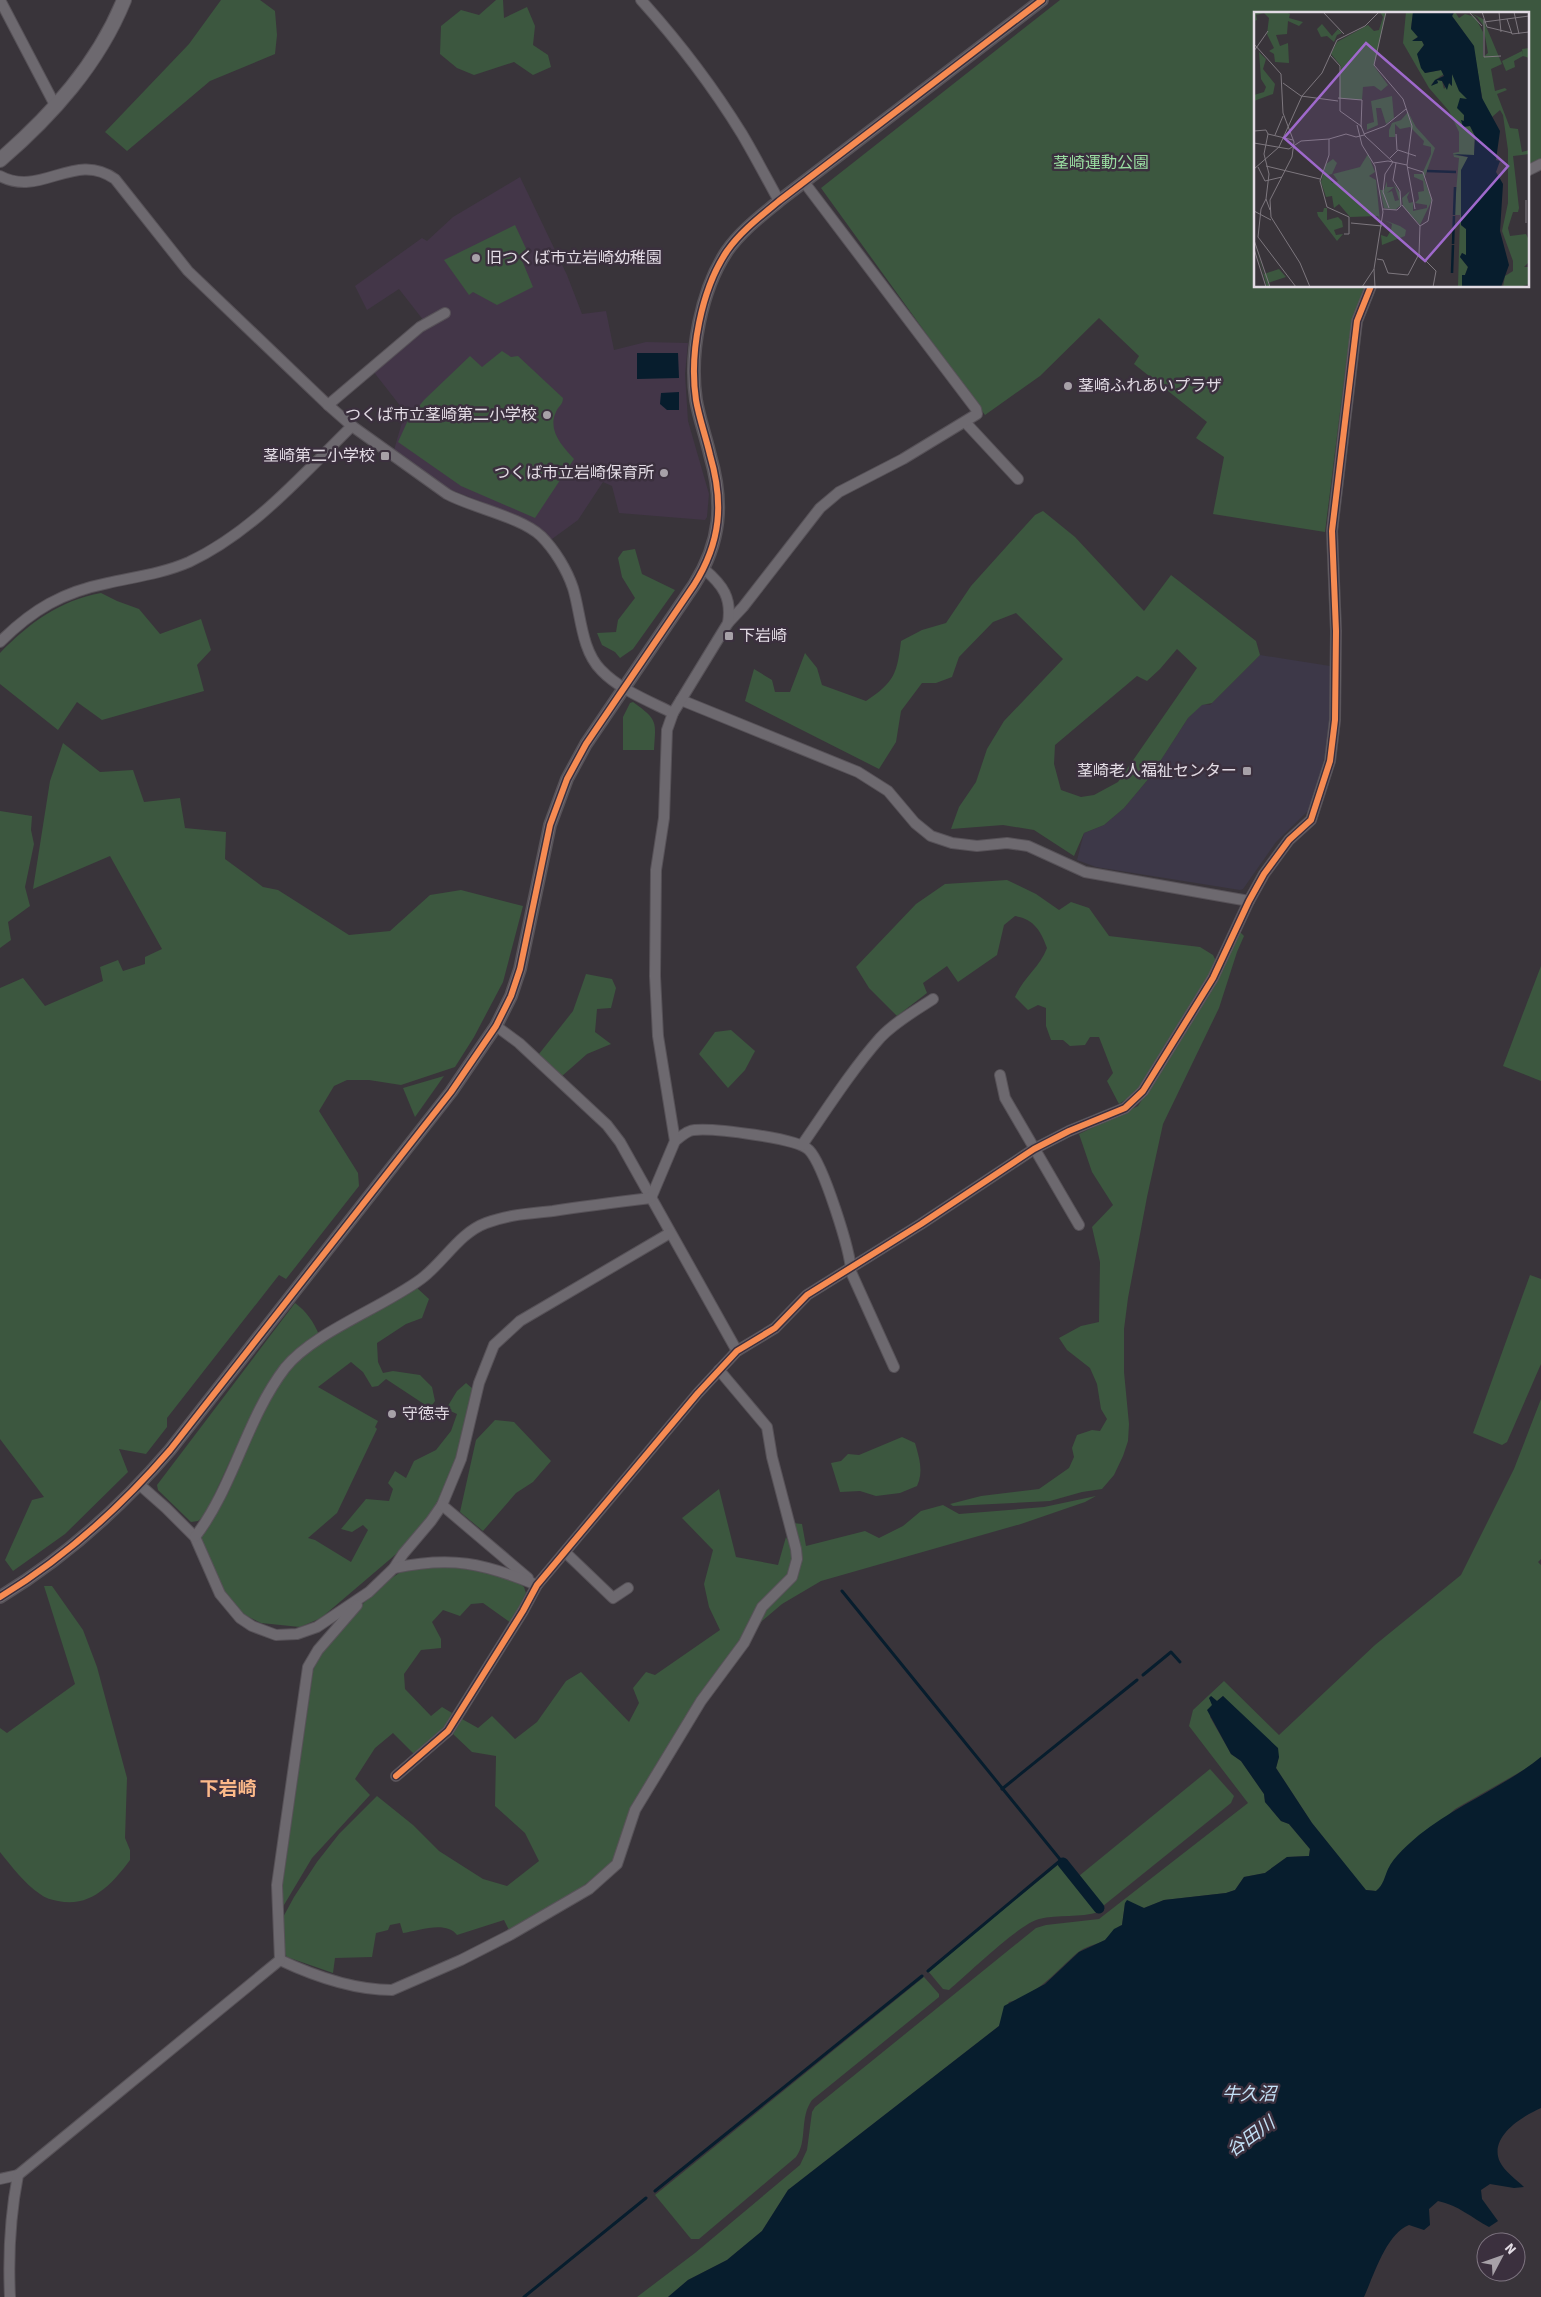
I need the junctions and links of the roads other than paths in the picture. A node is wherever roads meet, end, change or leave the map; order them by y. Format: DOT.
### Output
graph roads {
  1 [pos="0,0"];
  2 [pos="124,0"];
  3 [pos="641,0"];
  4 [pos="1042,0"];
  5 [pos="56,107"];
  6 [pos="0,160"];
  7 [pos="1541,164"];
  8 [pos="1528,170"];
  9 [pos="0,176"];
  10 [pos="804,182"];
  11 [pos="779,201"];
  12 [pos="1370,288"];
  13 [pos="445,313"];
  14 [pos="328,405"];
  15 [pos="965,422"];
  16 [pos="352,426"];
  17 [pos="1018,479"];
  18 [pos="704,569"];
  19 [pos="728,623"];
  20 [pos="0,642"];
  21 [pos="624,688"];
  22 [pos="681,700"];
  23 [pos="673,713"];
  24 [pos="1249,901"];
  25 [pos="933,999"];
  26 [pos="496,1026"];
  27 [pos="1000,1075"];
  28 [pos="675,1141"];
  29 [pos="802,1145"];
  30 [pos="1034,1149"];
  31 [pos="651,1198"];
  32 [pos="1079,1225"];
  33 [pos="670,1233"];
  34 [pos="851,1268"];
  35 [pos="737,1351"];
  36 [pos="894,1367"];
  37 [pos="719,1370"];
  38 [pos="140,1485"];
  39 [pos="442,1505"];
  40 [pos="194,1537"];
  41 [pos="566,1552"];
  42 [pos="394,1568"];
  43 [pos="537,1584"];
  44 [pos="628,1588"];
  45 [pos="369,1592"];
  46 [pos="0,1597"];
  47 [pos="396,1776"];
  48 [pos="280,1960"];
  49 [pos="18,2175"];
  50 [pos="0,2179"];
  51 [pos="10,2297"];
  1 -- 5 [label="street"];
  2 -- 5 [label="main road"];
  3 -- 11 [label="street"];
  4 -- 10 [label="street"];
  5 -- 6 [label="main road"];
  7 -- 8 [label="street"];
  9 -- 14 [label="street"];
  10 -- 11 [label="street"];
  10 -- 15 [label="street"];
  11 -- 18 [label="street"];
  12 -- 24 [label="street"];
  13 -- 14 [label="street"];
  14 -- 16 [label="street"];
  15 -- 17 [label="street"];
  15 -- 19 [label="street"];
  16 -- 20 [label="street"];
  16 -- 21 [label="street"];
  18 -- 19 [label="street"];
  18 -- 21 [label="street"];
  19 -- 22 [label="street"];
  21 -- 23 [label="street"];
  21 -- 26 [label="street"];
  22 -- 23 [label="street"];
  22 -- 24 [label="street"];
  23 -- 28 [label="street"];
  24 -- 30 [label="street"];
  25 -- 29 [label="street"];
  26 -- 31 [label="street"];
  26 -- 38 [label="street"];
  27 -- 30 [label="street"];
  28 -- 29 [label="street"];
  28 -- 31 [label="street"];
  29 -- 34 [label="street"];
  30 -- 32 [label="street"];
  30 -- 34 [label="street"];
  31 -- 33 [label="street"];
  31 -- 40 [label="street"];
  33 -- 35 [label="street"];
  33 -- 39 [label="street"];
  34 -- 35 [label="street"];
  34 -- 36 [label="street"];
  35 -- 37 [label="street"];
  37 -- 41 [label="street"];
  37 -- 48 [label="street"];
  38 -- 40 [label="street"];
  38 -- 46 [label="street"];
  39 -- 42 [label="street"];
  39 -- 43 [label="street"];
  40 -- 45 [label="street"];
  41 -- 43 [label="street"];
  41 -- 44 [label="street"];
  42 -- 43 [label="street"];
  42 -- 45 [label="street"];
  43 -- 47 [label="street"];
  45 -- 48 [label="street"];
  48 -- 49 [label="street"];
  49 -- 50 [label="street"];
  49 -- 51 [label="street"];
}
